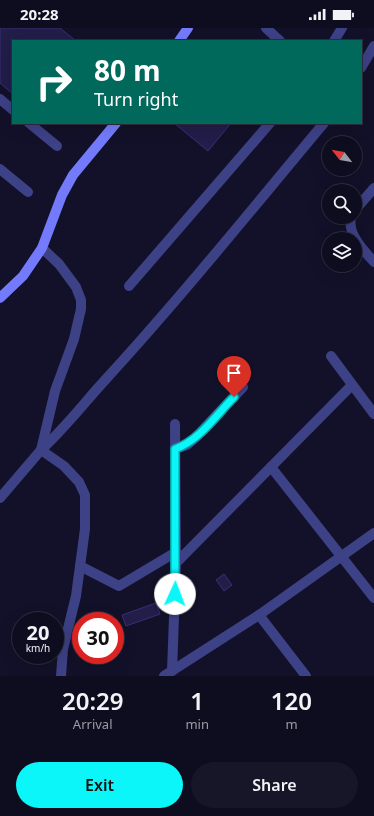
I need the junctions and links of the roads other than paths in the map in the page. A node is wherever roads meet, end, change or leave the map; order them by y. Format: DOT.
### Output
graph roads {
  1 [pos="188,28"];
  2 [pos="266,28"];
  3 [pos="342,28"];
  4 [pos="180,40"];
  5 [pos="279,40"];
  6 [pos="335,40"];
  7 [pos="374,46"];
  8 [pos="362,66"];
  9 [pos="0,99"];
  10 [pos="12,109"];
  11 [pos="30,124"];
  12 [pos="115,124"];
  13 [pos="269,124"];
  14 [pos="323,124"];
  15 [pos="57,146"];
  16 [pos="0,169"];
  17 [pos="374,188"];
  18 [pos="28,192"];
  19 [pos="362,202"];
  20 [pos="351,224"];
  21 [pos="42,248"];
  22 [pos="374,262"];
  23 [pos="129,286"];
  24 [pos="0,298"];
  25 [pos="331,356"];
  26 [pos="352,385"];
  27 [pos="243,387"];
  28 [pos="374,414"];
  29 [pos="175,424"];
  30 [pos="175,449"];
  31 [pos="41,450"];
  32 [pos="271,467"];
  33 [pos="0,498"];
  34 [pos="374,533"];
  35 [pos="176,552"];
  36 [pos="340,556"];
  37 [pos="176,564"];
  38 [pos="80,566"];
  39 [pos="374,598"];
  40 [pos="259,615"];
  41 [pos="168,673"];
  42 [pos="61,676"];
  43 [pos="306,676"];
  1 -- 4 [label="street"];
  2 -- 5 [label="street"];
  3 -- 6 [label="street"];
  7 -- 8 [label="street"];
  9 -- 10 [label="street"];
  11 -- 15 [label="street"];
  12 -- 21 [label="street"];
  13 -- 23 [label="street"];
  14 -- 31 [label="street"];
  16 -- 18 [label="street"];
  17 -- 19 [label="street"];
  20 -- 22 [label="street"];
  21 -- 24 [label="street"];
  21 -- 31 [label="street"];
  25 -- 26 [label="street"];
  26 -- 28 [label="street"];
  26 -- 32 [label="street"];
  27 -- 30 [label="street"];
  29 -- 30 [label="street"];
  30 -- 35 [label="street"];
  31 -- 33 [label="street"];
  31 -- 38 [label="street"];
  32 -- 36 [label="street"];
  32 -- 37 [label="street"];
  34 -- 36 [label="street"];
  35 -- 37 [label="street"];
  35 -- 38 [label="street"];
  36 -- 39 [label="street"];
  36 -- 40 [label="street"];
  37 -- 41 [label="street"];
  38 -- 42 [label="street"];
  40 -- 41 [label="street"];
  40 -- 43 [label="street"];
}
